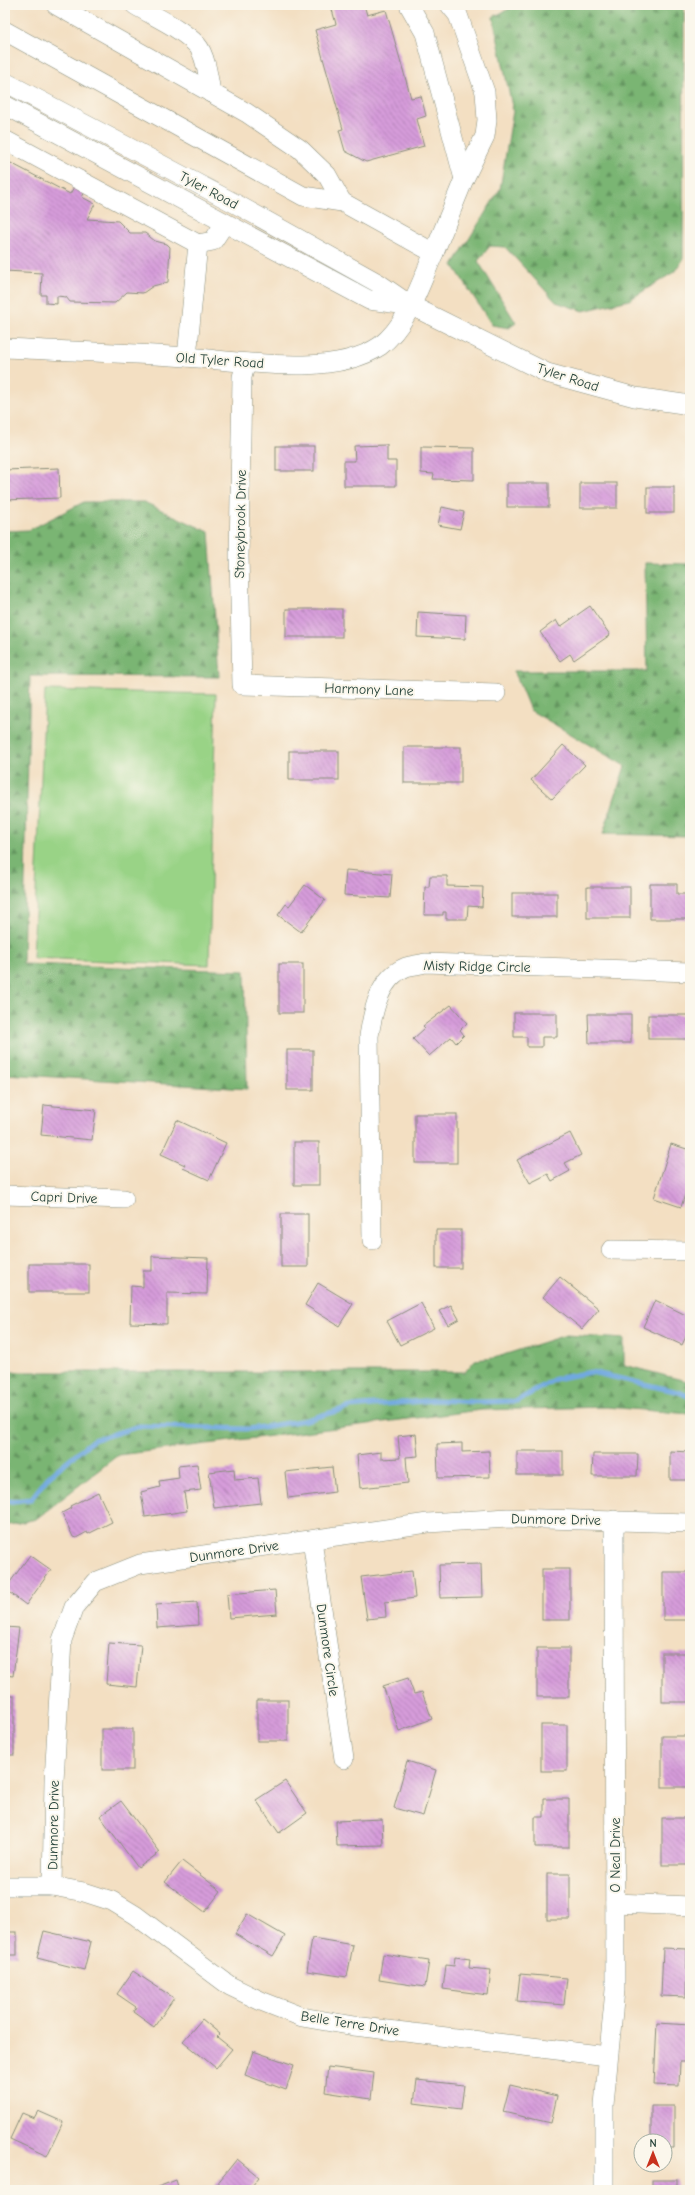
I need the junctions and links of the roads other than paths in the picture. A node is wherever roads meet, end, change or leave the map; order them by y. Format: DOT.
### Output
graph roads {
  1 [pos="56,5"];
  2 [pos="135,5"];
  3 [pos="409,5"];
  4 [pos="450,5"];
  5 [pos="5,30"];
  6 [pos="8,88"];
  7 [pos="211,93"];
  8 [pos="5,105"];
  9 [pos="5,140"];
  10 [pos="456,143"];
  11 [pos="481,146"];
  12 [pos="327,175"];
  13 [pos="464,178"];
  14 [pos="303,196"];
  15 [pos="342,202"];
  16 [pos="225,223"];
  17 [pos="198,244"];
  18 [pos="434,253"];
  19 [pos="410,305"];
  20 [pos="5,348"];
  21 [pos="187,357"];
  22 [pos="246,363"];
  23 [pos="690,405"];
  24 [pos="242,685"];
  25 [pos="496,693"];
  26 [pos="690,972"];
  27 [pos="5,1195"];
  28 [pos="124,1199"];
  29 [pos="372,1240"];
  30 [pos="611,1250"];
  31 [pos="690,1252"];
  32 [pos="614,1520"];
  33 [pos="690,1523"];
  34 [pos="312,1540"];
  35 [pos="344,1759"];
  36 [pos="5,1886"];
  37 [pos="52,1886"];
  38 [pos="615,1904"];
  39 [pos="690,1906"];
  40 [pos="608,2056"];
  41 [pos="604,2190"];
  1 -- 7 [label="street"];
  2 -- 7 [label="street"];
  3 -- 10 [label="street"];
  4 -- 11 [label="street, Old Tyler Road"];
  5 -- 14 [label="street"];
  6 -- 19 [label="street, Tyler Road"];
  7 -- 12 [label="street"];
  8 -- 16 [label="street, Tyler Road"];
  9 -- 17 [label="street"];
  10 -- 11 [label="street"];
  10 -- 13 [label="street"];
  11 -- 13 [label="street, Old Tyler Road"];
  12 -- 14 [label="street"];
  12 -- 15 [label="street"];
  13 -- 18 [label="street, Old Tyler Road"];
  14 -- 15 [label="street"];
  15 -- 18 [label="street"];
  16 -- 17 [label="street"];
  16 -- 19 [label="street, Tyler Road"];
  17 -- 21 [label="street"];
  18 -- 19 [label="street, Old Tyler Road"];
  19 -- 22 [label="street, Old Tyler Road"];
  19 -- 23 [label="street, Tyler Road"];
  20 -- 21 [label="street, Old Tyler Road"];
  21 -- 22 [label="street, Old Tyler Road"];
  22 -- 24 [label="street, Stoneybrook Drive"];
  24 -- 25 [label="street, Harmony Lane"];
  26 -- 29 [label="street, Misty Ridge Circle"];
  27 -- 28 [label="street, Capri Drive"];
  30 -- 31 [label="street"];
  32 -- 33 [label="street, Dunmore Drive"];
  32 -- 34 [label="street, Dunmore Drive"];
  32 -- 38 [label="street, O Neal Drive"];
  34 -- 35 [label="street, Dunmore Circle"];
  34 -- 37 [label="street, Dunmore Drive"];
  36 -- 37 [label="street, Belle Terre Drive"];
  37 -- 40 [label="street, Belle Terre Drive"];
  38 -- 39 [label="street"];
  38 -- 40 [label="street, O Neal Drive"];
  40 -- 41 [label="street, O Neal Drive"];
}
